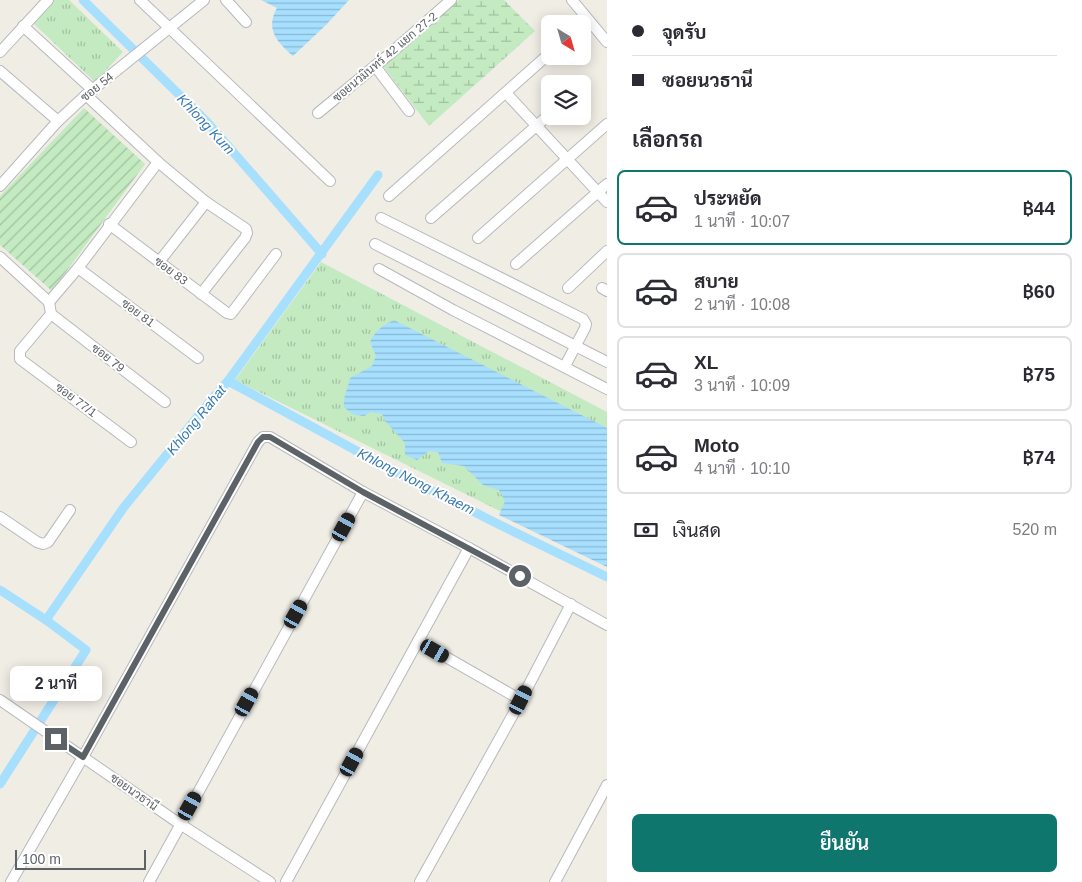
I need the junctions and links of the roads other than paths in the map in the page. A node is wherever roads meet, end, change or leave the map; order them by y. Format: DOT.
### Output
graph roads {
  1 [pos="48,0"];
  2 [pos="140,0"];
  3 [pos="226,0"];
  4 [pos="451,0"];
  5 [pos="572,0"];
  6 [pos="198,2"];
  7 [pos="246,22"];
  8 [pos="23,26"];
  9 [pos="169,28"];
  10 [pos="607,42"];
  11 [pos="0,52"];
  12 [pos="541,61"];
  13 [pos="375,66"];
  14 [pos="0,71"];
  15 [pos="90,93"];
  16 [pos="506,93"];
  17 [pos="409,112"];
  18 [pos="318,113"];
  19 [pos="58,121"];
  20 [pos="541,122"];
  21 [pos="607,124"];
  22 [pos="536,126"];
  23 [pos="567,159"];
  24 [pos="158,162"];
  25 [pos="330,181"];
  26 [pos="607,184"];
  27 [pos="0,186"];
  28 [pos="597,192"];
  29 [pos="389,196"];
  30 [pos="206,202"];
  31 [pos="607,202"];
  32 [pos="381,218"];
  33 [pos="431,218"];
  34 [pos="109,224"];
  35 [pos="478,238"];
  36 [pos="375,244"];
  37 [pos="607,251"];
  38 [pos="276,254"];
  39 [pos="596,261"];
  40 [pos="159,262"];
  41 [pos="2,263"];
  42 [pos="516,264"];
  43 [pos="607,266"];
  44 [pos="78,268"];
  45 [pos="379,269"];
  46 [pos="568,288"];
  47 [pos="201,294"];
  48 [pos="49,302"];
  49 [pos="51,314"];
  50 [pos="576,346"];
  51 [pos="198,358"];
  52 [pos="607,362"];
  53 [pos="565,366"];
  54 [pos="607,389"];
  55 [pos="165,402"];
  56 [pos="131,442"];
  57 [pos="363,492"];
  58 [pos="70,510"];
  59 [pos="0,517"];
  60 [pos="469,548"];
  61 [pos="571,604"];
  62 [pos="607,625"];
  63 [pos="418,641"];
  64 [pos="0,700"];
  65 [pos="521,700"];
  66 [pos="83,757"];
  67 [pos="607,785"];
  68 [pos="180,824"];
  69 [pos="10,882"];
  70 [pos="149,882"];
  71 [pos="270,882"];
  72 [pos="286,882"];
  73 [pos="420,882"];
  74 [pos="555,882"];
  1 -- 8 [label="street"];
  2 -- 9 [label="street"];
  3 -- 7 [label="street"];
  4 -- 13 [label="street, ซอยนวมินทร์ 42 แยก 27-2"];
  5 -- 10 [label="street"];
  6 -- 9 [label="street, ซอย 54"];
  8 -- 11 [label="street"];
  8 -- 15 [label="street"];
  9 -- 15 [label="street, ซอย 54"];
  9 -- 25 [label="street"];
  12 -- 16 [label="street"];
  13 -- 17 [label="street"];
  13 -- 18 [label="street, ซอยนวมินทร์ 42 แยก 27-2"];
  14 -- 19 [label="street"];
  15 -- 19 [label="street, ซอย 54"];
  15 -- 24 [label="street"];
  16 -- 22 [label="street"];
  16 -- 29 [label="street"];
  19 -- 27 [label="street, ซอย 54"];
  20 -- 22 [label="street"];
  21 -- 23 [label="street"];
  22 -- 23 [label="street"];
  22 -- 33 [label="street"];
  23 -- 28 [label="street"];
  23 -- 35 [label="street"];
  24 -- 30 [label="street"];
  24 -- 34 [label="street"];
  26 -- 28 [label="street"];
  28 -- 31 [label="street"];
  28 -- 42 [label="street"];
  30 -- 40 [label="street"];
  30 -- 47 [label="street"];
  32 -- 50 [label="street"];
  34 -- 40 [label="street, ซอย 83"];
  34 -- 44 [label="street"];
  36 -- 50 [label="street"];
  37 -- 39 [label="street"];
  38 -- 47 [label="street, ซอย 83"];
  39 -- 43 [label="street"];
  39 -- 46 [label="street"];
  40 -- 47 [label="street, ซอย 83"];
  41 -- 48 [label="street"];
  44 -- 48 [label="street"];
  44 -- 51 [label="street, ซอย 81"];
  45 -- 53 [label="street"];
  48 -- 49 [label="street"];
  49 -- 55 [label="street, ซอย 79"];
  49 -- 56 [label="street, ซอย 77/1"];
  50 -- 52 [label="street"];
  50 -- 53 [label="street"];
  53 -- 54 [label="street"];
  57 -- 60 [label="street"];
  57 -- 66 [label="street"];
  57 -- 68 [label="street"];
  58 -- 59 [label="street"];
  60 -- 61 [label="street"];
  60 -- 63 [label="street"];
  61 -- 62 [label="street"];
  61 -- 65 [label="street"];
  63 -- 65 [label="street"];
  63 -- 72 [label="street"];
  64 -- 66 [label="street, ซอยนวธานี"];
  65 -- 73 [label="street"];
  66 -- 68 [label="street, ซอยนวธานี"];
  66 -- 69 [label="street"];
  67 -- 74 [label="street"];
  68 -- 70 [label="street"];
  68 -- 71 [label="street, ซอยนวธานี"];
}
